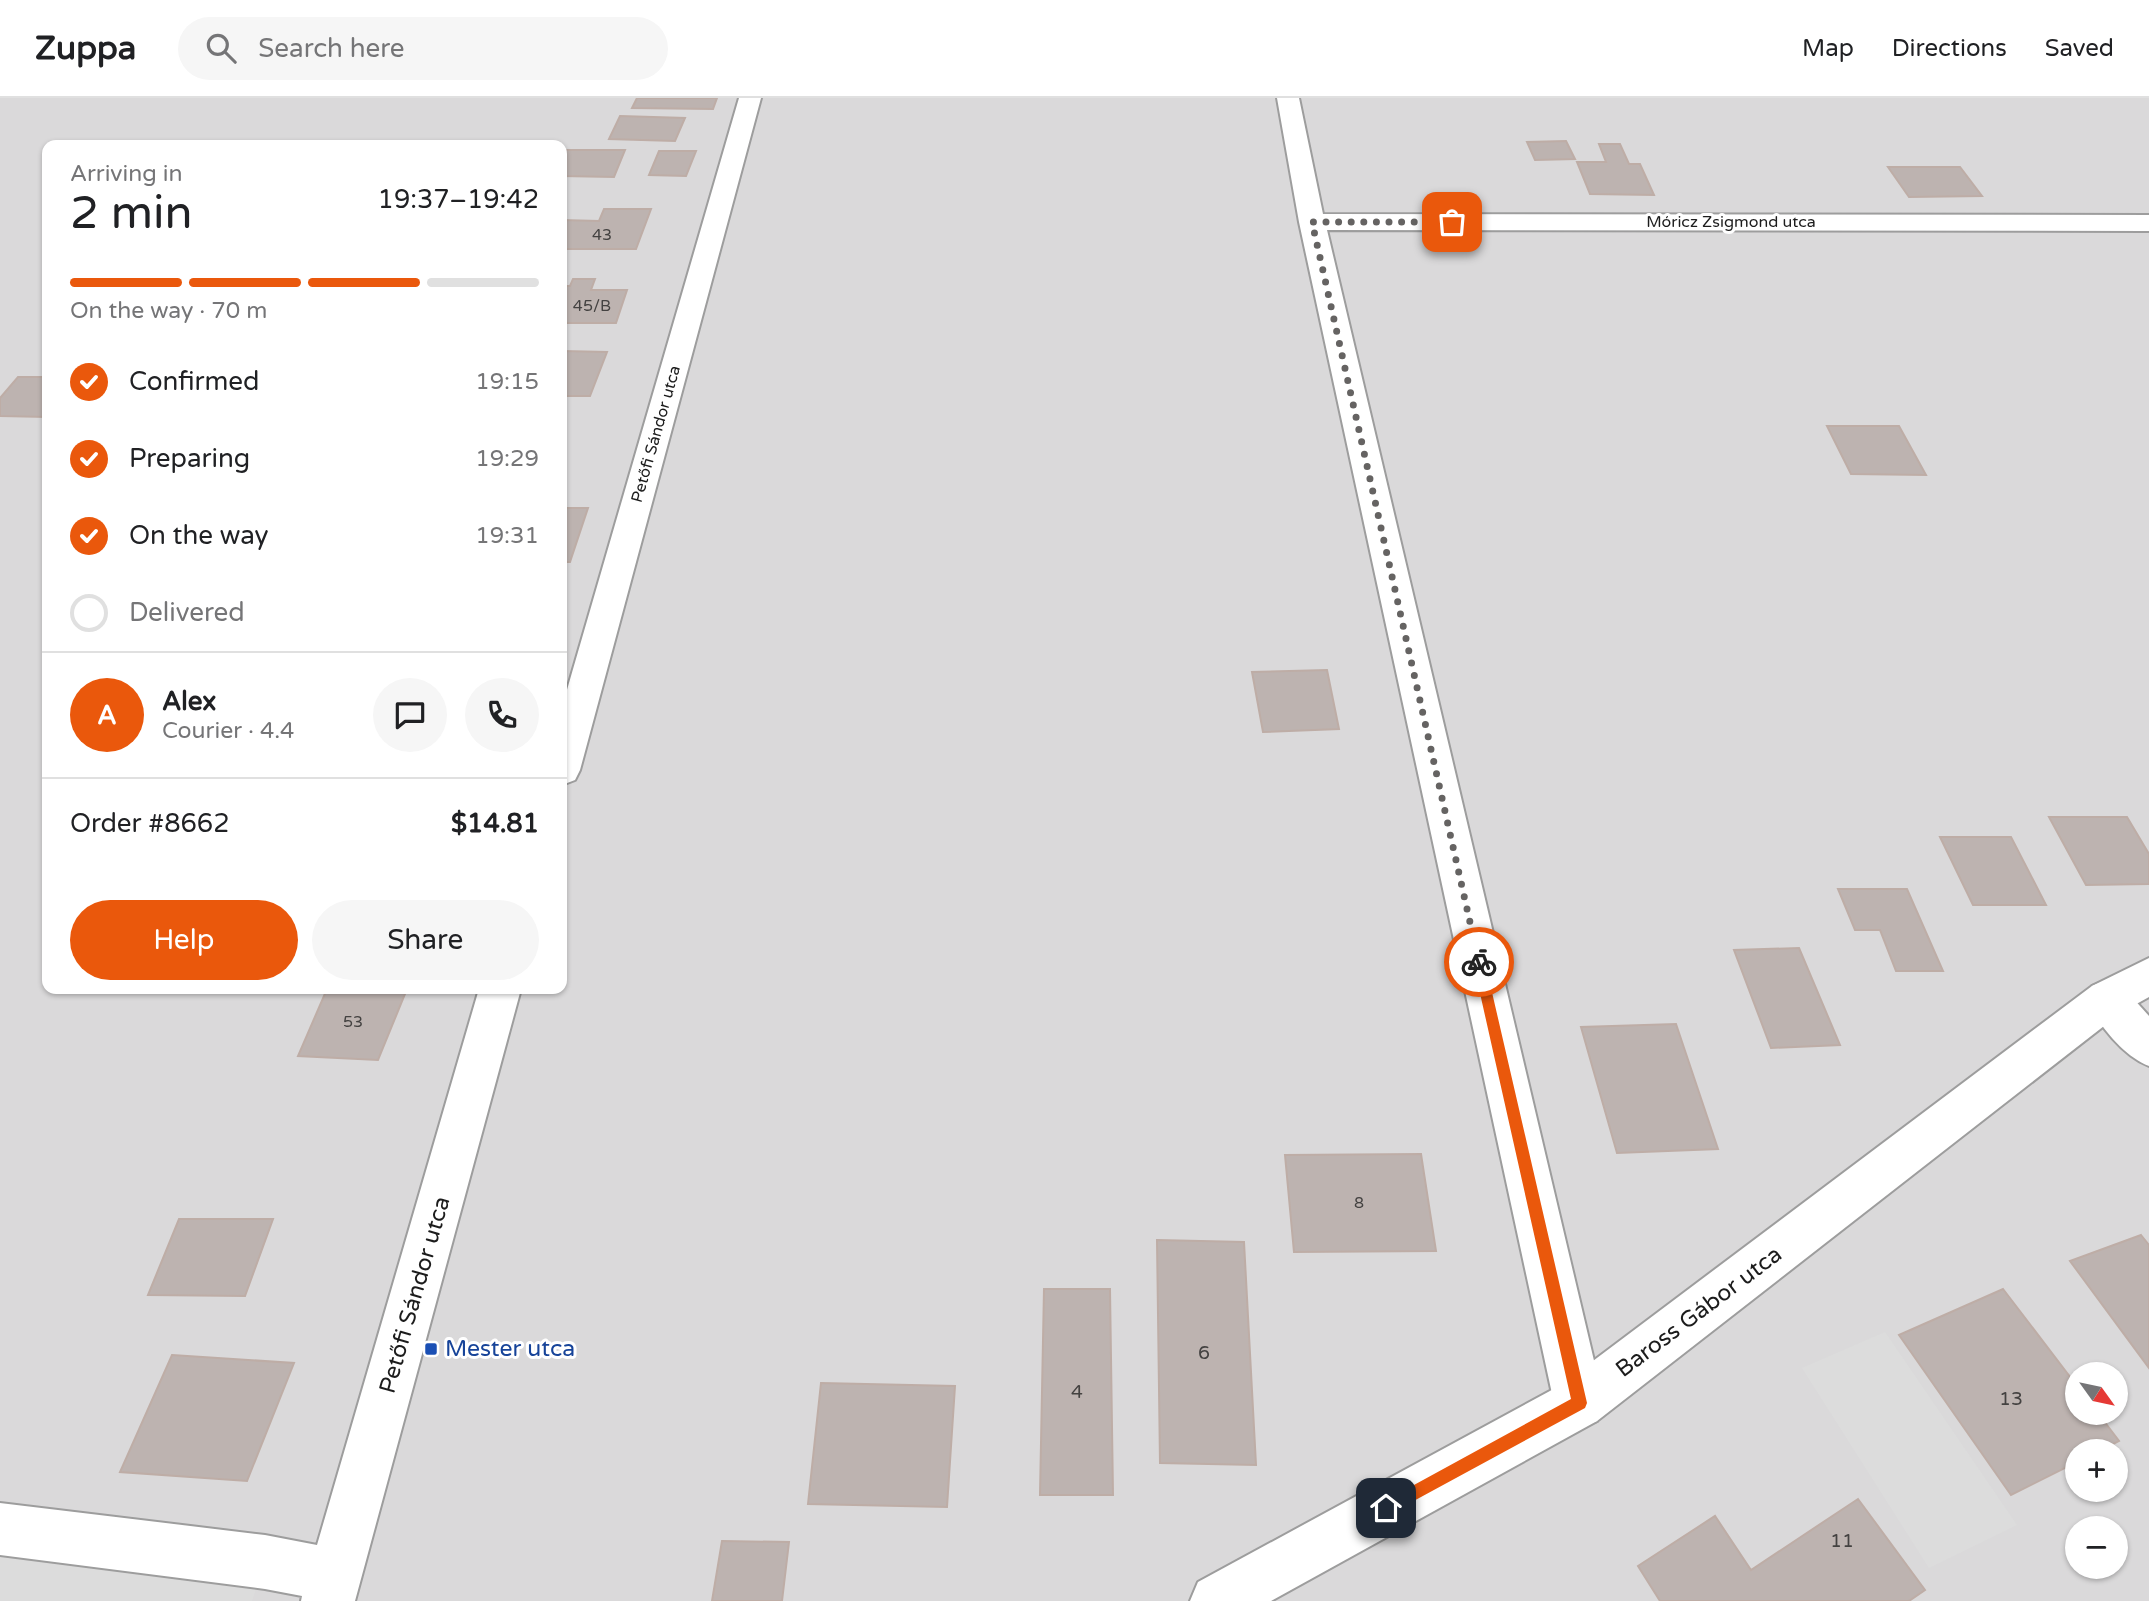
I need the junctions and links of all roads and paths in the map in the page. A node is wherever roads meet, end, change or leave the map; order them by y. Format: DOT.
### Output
graph roads {
  1 [pos="750,98"];
  2 [pos="1288,98"];
  3 [pos="1312,222"];
  4 [pos="2149,223"];
  5 [pos="567,751"];
  6 [pos="2149,976"];
  7 [pos="499,994"];
  8 [pos="2106,999"];
  9 [pos="2149,1046"];
  10 [pos="1579,1403"];
  11 [pos="0,1529"];
  12 [pos="332,1589"];
  13 [pos="1217,1601"];
  1 -- 5 [label="street, Petőfi Sándor utca"];
  2 -- 3 [label="street"];
  3 -- 4 [label="street, Móricz Zsigmond utca"];
  3 -- 10 [label="street"];
  6 -- 8 [label="street, Baross Gábor utca"];
  7 -- 12 [label="street, Petőfi Sándor utca"];
  8 -- 9 [label="street"];
  8 -- 10 [label="street, Baross Gábor utca"];
  10 -- 13 [label="street, Baross Gábor utca"];
  11 -- 12 [label="street"];
}
